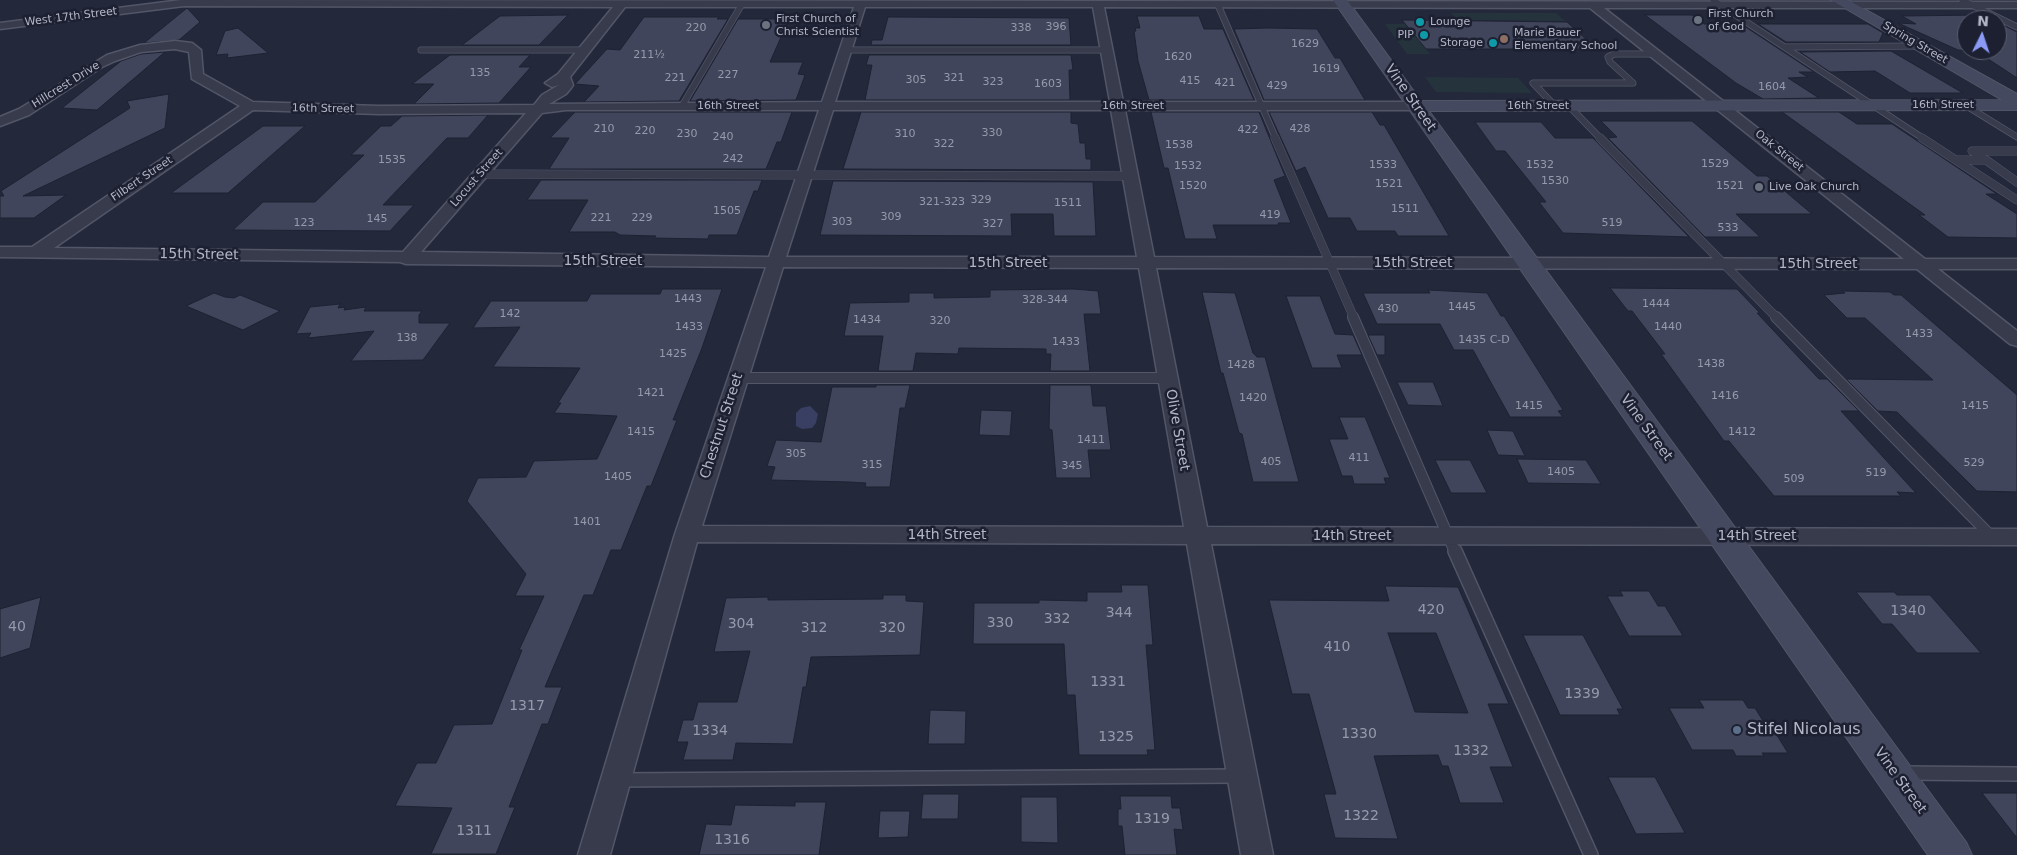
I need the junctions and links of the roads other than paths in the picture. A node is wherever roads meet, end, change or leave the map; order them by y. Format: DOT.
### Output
graph roads {
  1 [pos="384,2"];
  2 [pos="621,2"];
  3 [pos="862,2"];
  4 [pos="1342,2"];
  5 [pos="1465,2"];
  6 [pos="1591,2"];
  7 [pos="1842,2"];
  8 [pos="1966,2"];
  9 [pos="1717,3"];
  10 [pos="82,4"];
  11 [pos="742,4"];
  12 [pos="1098,4"];
  13 [pos="1218,5"];
  14 [pos="2017,5"];
  15 [pos="48,20"];
  16 [pos="0,26"];
  17 [pos="2017,27"];
  18 [pos="1921,46"];
  19 [pos="1784,47"];
  20 [pos="421,50"];
  21 [pos="584,50"];
  22 [pos="845,50"];
  23 [pos="1108,50"];
  24 [pos="1657,54"];
  25 [pos="2017,101"];
  26 [pos="542,103"];
  27 [pos="1965,105"];
  28 [pos="2017,105"];
  29 [pos="250,106"];
  30 [pos="682,106"];
  31 [pos="826,106"];
  32 [pos="1118,106"];
  33 [pos="1260,106"];
  34 [pos="1416,106"];
  35 [pos="1562,106"];
  36 [pos="1722,106"];
  37 [pos="1873,106"];
  38 [pos="0,122"];
  39 [pos="2017,137"];
  40 [pos="2017,151"];
  41 [pos="1956,160"];
  42 [pos="1986,160"];
  43 [pos="480,174"];
  44 [pos="804,175"];
  45 [pos="1131,176"];
  46 [pos="2017,182"];
  47 [pos="2017,200"];
  48 [pos="0,252"];
  49 [pos="35,253"];
  50 [pos="406,259"];
  51 [pos="776,262"];
  52 [pos="1147,263"];
  53 [pos="1330,263"];
  54 [pos="1528,263"];
  55 [pos="1724,264"];
  56 [pos="1920,264"];
  57 [pos="2017,264"];
  58 [pos="2017,340"];
  59 [pos="738,378"];
  60 [pos="1168,378"];
  61 [pos="686,534"];
  62 [pos="1196,536"];
  63 [pos="1448,536"];
  64 [pos="1724,536"];
  65 [pos="1992,536"];
  66 [pos="2017,536"];
  67 [pos="1894,773"];
  68 [pos="2017,774"];
  69 [pos="1243,776"];
  70 [pos="617,780"];
  71 [pos="594,855"];
  72 [pos="1258,855"];
  73 [pos="1591,855"];
  74 [pos="1952,855"];
  1 -- 2 [label="street, West 17th Street"];
  1 -- 15 [label="street, West 17th Street"];
  2 -- 11 [label="street, West 17th Street"];
  2 -- 21 [label="street, Locust Street"];
  3 -- 11 [label="street, West 17th Street"];
  3 -- 12 [label="street, West 17th Street"];
  3 -- 22 [label="street, Chestnut Street"];
  4 -- 5 [label="street, West 17th Street"];
  4 -- 13 [label="street, West 17th Street"];
  4 -- 34 [label="street, Vine Street"];
  5 -- 6 [label="street, West 17th Street"];
  6 -- 9 [label="street, West 17th Street"];
  6 -- 24 [label="street, Oak Street"];
  7 -- 8 [label="street, West 17th Street"];
  7 -- 9 [label="street, West 17th Street"];
  7 -- 18 [label="street, Spring Street"];
  8 -- 14 [label="street, West 17th Street"];
  8 -- 17 [label="lane"];
  9 -- 19 [label="lane"];
  10 -- 15 [label="street"];
  11 -- 30 [label="lane"];
  12 -- 13 [label="street, West 17th Street"];
  12 -- 23 [label="street, Olive Street"];
  13 -- 33 [label="lane"];
  15 -- 16 [label="street, West 17th Street"];
  18 -- 19 [label="lane"];
  18 -- 25 [label="street, Spring Street"];
  19 -- 37 [label="lane"];
  20 -- 21 [label="lane"];
  21 -- 26 [label="street, Locust Street"];
  22 -- 23 [label="lane"];
  22 -- 31 [label="street, Chestnut Street"];
  23 -- 32 [label="street, Olive Street"];
  24 -- 35 [label="lane"];
  24 -- 36 [label="street, Oak Street"];
  26 -- 29 [label="street, 16th Street"];
  26 -- 30 [label="street, 16th Street"];
  26 -- 43 [label="street, Locust Street"];
  27 -- 28 [label="street, 16th Street"];
  27 -- 37 [label="street, 16th Street"];
  27 -- 39 [label="lane"];
  29 -- 38 [label="street, Hillcrest Drive"];
  29 -- 49 [label="street, Filbert Street"];
  30 -- 31 [label="street, 16th Street"];
  31 -- 32 [label="street, 16th Street"];
  31 -- 44 [label="street, Chestnut Street"];
  32 -- 33 [label="street, 16th Street"];
  32 -- 45 [label="street, Olive Street"];
  33 -- 34 [label="street, 16th Street"];
  33 -- 53 [label="lane"];
  34 -- 35 [label="street, 16th Street"];
  34 -- 54 [label="street, Vine Street"];
  35 -- 36 [label="street, 16th Street"];
  35 -- 55 [label="lane"];
  36 -- 37 [label="street, 16th Street"];
  36 -- 56 [label="street, Oak Street"];
  37 -- 41 [label="lane"];
  40 -- 42 [label="lane"];
  41 -- 42 [label="lane"];
  41 -- 47 [label="lane"];
  42 -- 46 [label="lane"];
  43 -- 44 [label="lane"];
  43 -- 50 [label="street, Locust Street"];
  44 -- 45 [label="lane"];
  44 -- 51 [label="street, Chestnut Street"];
  45 -- 52 [label="street, Olive Street"];
  48 -- 49 [label="street, 15th Street"];
  49 -- 50 [label="street, 15th Street"];
  50 -- 51 [label="street, 15th Street"];
  51 -- 52 [label="street, 15th Street"];
  51 -- 59 [label="street, Chestnut Street"];
  52 -- 53 [label="street, 15th Street"];
  52 -- 60 [label="street, Olive Street"];
  53 -- 54 [label="street, 15th Street"];
  53 -- 63 [label="lane"];
  54 -- 55 [label="street, 15th Street"];
  54 -- 64 [label="street, Vine Street"];
  55 -- 56 [label="street, 15th Street"];
  55 -- 65 [label="lane"];
  56 -- 57 [label="street, 15th Street"];
  56 -- 58 [label="street, Oak Street"];
  59 -- 60 [label="lane"];
  59 -- 61 [label="street, Chestnut Street"];
  60 -- 62 [label="street, Olive Street"];
  61 -- 62 [label="street, 14th Street"];
  61 -- 70 [label="street, Chestnut Street"];
  62 -- 63 [label="street, 14th Street"];
  62 -- 69 [label="street, Olive Street"];
  63 -- 64 [label="street, 14th Street"];
  63 -- 73 [label="lane"];
  64 -- 65 [label="street, 14th Street"];
  64 -- 67 [label="street, Vine Street"];
  65 -- 66 [label="street, 14th Street"];
  67 -- 68 [label="lane"];
  67 -- 74 [label="street, Vine Street"];
  69 -- 70 [label="lane"];
  69 -- 72 [label="street, Olive Street"];
  70 -- 71 [label="street, Chestnut Street"];
}
